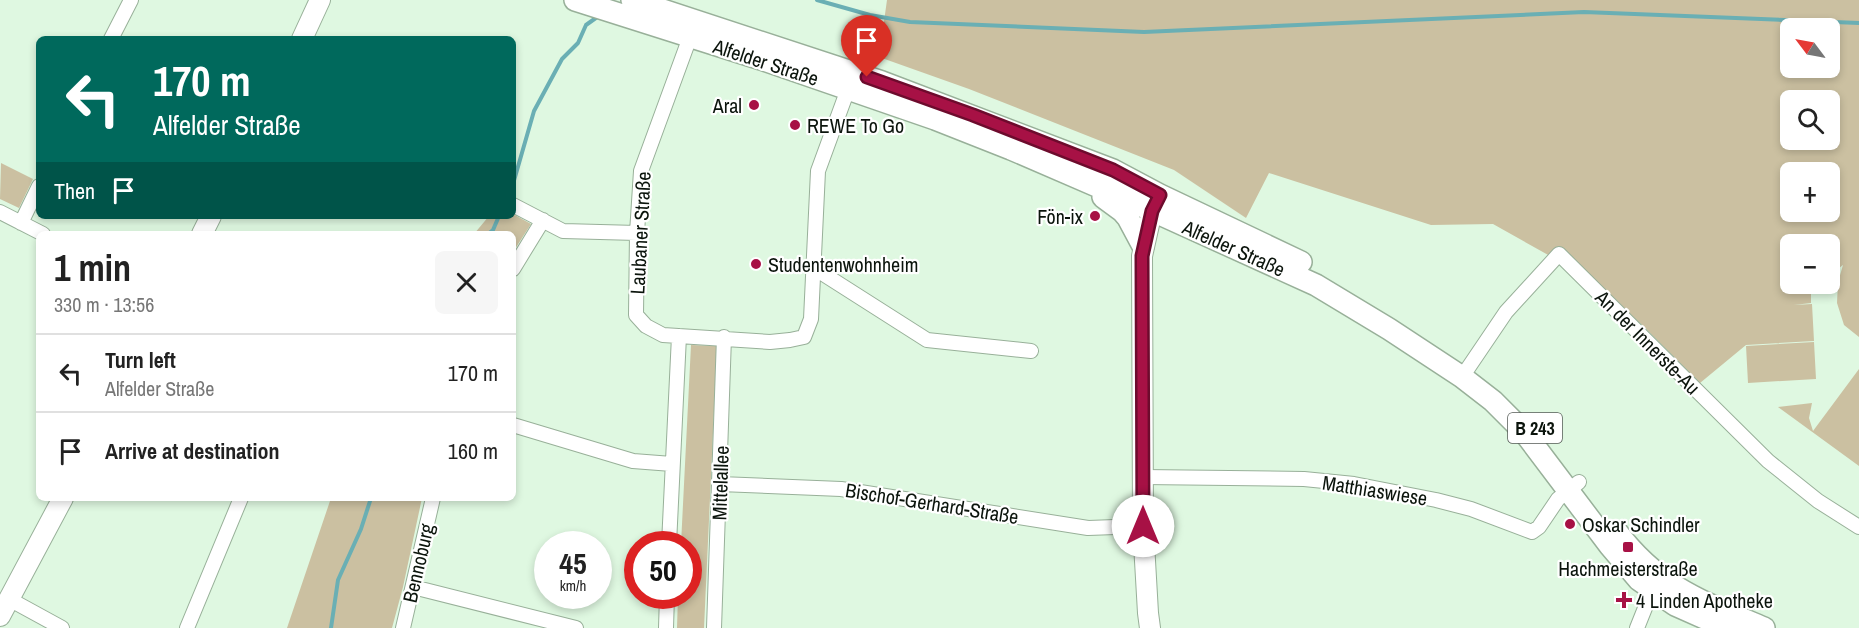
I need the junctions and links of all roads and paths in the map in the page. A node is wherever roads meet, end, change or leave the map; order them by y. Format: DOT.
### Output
graph roads {
  1 [pos="130,0"];
  2 [pos="320,0"];
  3 [pos="575,0"];
  4 [pos="632,0"];
  5 [pos="112,36"];
  6 [pos="303,36"];
  7 [pos="690,37"];
  8 [pos="848,89"];
  9 [pos="1081,180"];
  10 [pos="36,192"];
  11 [pos="1156,203"];
  12 [pos="516,207"];
  13 [pos="0,212"];
  14 [pos="543,220"];
  15 [pos="21,223"];
  16 [pos="37,231"];
  17 [pos="637,233"];
  18 [pos="1143,246"];
  19 [pos="516,264"];
  20 [pos="814,268"];
  21 [pos="679,336"];
  22 [pos="724,338"];
  23 [pos="1031,351"];
  24 [pos="1466,372"];
  25 [pos="516,426"];
  26 [pos="672,464"];
  27 [pos="1143,477"];
  28 [pos="720,484"];
  29 [pos="1573,486"];
  30 [pos="61,501"];
  31 [pos="240,501"];
  32 [pos="432,501"];
  33 [pos="1143,526"];
  34 [pos="1859,527"];
  35 [pos="669,531"];
  36 [pos="1659,585"];
  37 [pos="413,587"];
  38 [pos="9,599"];
  39 [pos="667,609"];
  40 [pos="0,616"];
  41 [pos="62,628"];
  42 [pos="187,628"];
  43 [pos="403,628"];
  44 [pos="576,628"];
  45 [pos="666,628"];
  46 [pos="714,628"];
  47 [pos="1150,628"];
  48 [pos="1637,628"];
  49 [pos="1727,628"];
  50 [pos="1764,628"];
  1 -- 5 [label="street"];
  2 -- 6 [label="main road"];
  3 -- 7 [label="main road, Alfelder Straße / B 243"];
  4 -- 11 [label="main road, Alfelder Straße / B 243"];
  7 -- 8 [label="main road, Alfelder Straße / B 243"];
  7 -- 17 [label="street, Laubaner Straße"];
  8 -- 9 [label="main road, Alfelder Straße / B 243"];
  8 -- 20 [label="street"];
  9 -- 11 [label="main road, Alfelder Straße / B 243"];
  9 -- 18 [label="main road, B 243"];
  10 -- 15 [label="street"];
  11 -- 18 [label="main road"];
  11 -- 24 [label="main road, Alfelder Straße / B 243"];
  12 -- 14 [label="street"];
  13 -- 15 [label="street"];
  14 -- 17 [label="street"];
  14 -- 19 [label="street"];
  15 -- 16 [label="street"];
  17 -- 21 [label="street, Laubaner Straße"];
  18 -- 27 [label="main road"];
  20 -- 22 [label="street, Laubaner Straße"];
  20 -- 23 [label="street"];
  21 -- 22 [label="street, Laubaner Straße"];
  21 -- 26 [label="street"];
  22 -- 28 [label="street, Mittelallee"];
  24 -- 29 [label="main road, Alfelder Straße / B 243"];
  24 -- 34 [label="street, An der Innerste-Au"];
  25 -- 26 [label="street"];
  26 -- 35 [label="street"];
  27 -- 29 [label="street, Matthiaswiese"];
  27 -- 33 [label="main road"];
  28 -- 33 [label="street, Bischof-Gerhard-Straße"];
  28 -- 46 [label="street, Mittelallee"];
  29 -- 36 [label="main road, Alfelder Straße / B 243"];
  30 -- 38 [label="main road"];
  31 -- 42 [label="street"];
  32 -- 37 [label="street, Bennoburg"];
  33 -- 47 [label="main road"];
  36 -- 48 [label="street"];
  36 -- 49 [label="main road, Alfelder Straße / B 243"];
  36 -- 50 [label="main road, Alfelder Straße / B 243"];
  37 -- 43 [label="street, Bennoburg"];
  37 -- 44 [label="street"];
  38 -- 40 [label="main road"];
  38 -- 41 [label="street"];
  39 -- 45 [label="street"];
}
